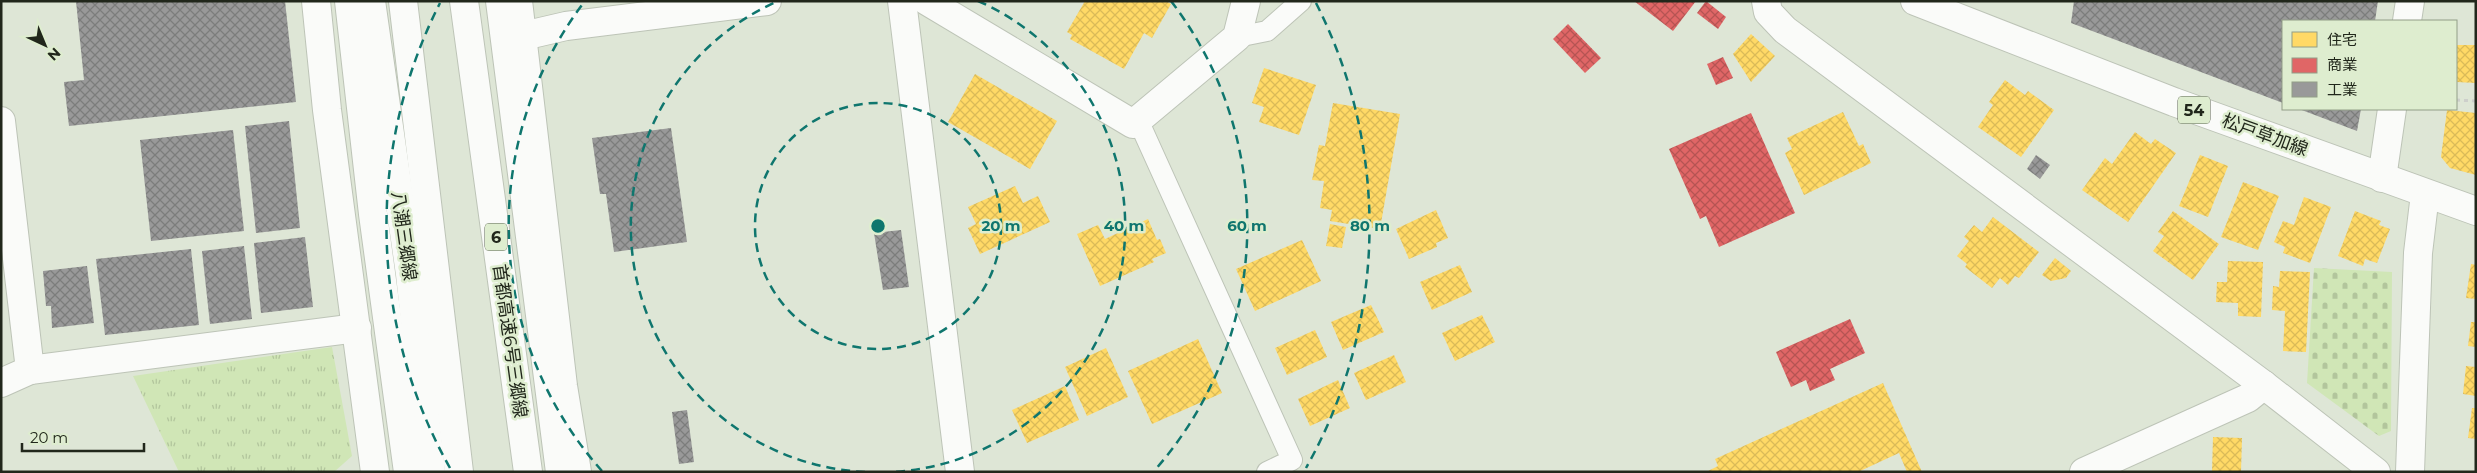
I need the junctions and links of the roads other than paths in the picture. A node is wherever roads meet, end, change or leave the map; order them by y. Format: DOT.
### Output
graph roads {
  1 [pos="316,1"];
  2 [pos="349,1"];
  3 [pos="371,1"];
  4 [pos="403,1"];
  5 [pos="464,1"];
  6 [pos="500,1"];
  7 [pos="518,1"];
  8 [pos="767,1"];
  9 [pos="902,1"];
  10 [pos="927,1"];
  11 [pos="1246,1"];
  12 [pos="1301,1"];
  13 [pos="1766,1"];
  14 [pos="2410,1"];
  15 [pos="1918,2"];
  16 [pos="2407,20"];
  17 [pos="523,36"];
  18 [pos="1237,37"];
  19 [pos="2392,110"];
  20 [pos="1138,120"];
  21 [pos="1,121"];
  22 [pos="2382,178"];
  23 [pos="2425,194"];
  24 [pos="2476,211"];
  25 [pos="357,328"];
  26 [pos="30,370"];
  27 [pos="1,383"];
  28 [pos="2264,385"];
  29 [pos="375,472"];
  30 [pos="408,472"];
  31 [pos="431,472"];
  32 [pos="459,472"];
  33 [pos="528,472"];
  34 [pos="560,472"];
  35 [pos="576,472"];
  36 [pos="960,472"];
  37 [pos="1268,472"];
  38 [pos="2084,472"];
  39 [pos="2376,472"];
  40 [pos="2410,472"];
  1 -- 25 [label="main road"];
  2 -- 30 [label="main road"];
  3 -- 31 [label="main road, 八潮三郷線"];
  4 -- 32 [label="main road"];
  5 -- 33 [label="main road, 首都高速6号三郷線 / 6"];
  6 -- 34 [label="main road"];
  7 -- 17 [label="main road"];
  8 -- 17 [label="main road"];
  9 -- 36 [label="main road"];
  10 -- 20 [label="main road"];
  11 -- 18 [label="main road"];
  12 -- 18 [label="lane"];
  13 -- 28 [label="main road"];
  14 -- 16 [label="main road"];
  15 -- 22 [label="main road, 松戸草加線 / 54"];
  17 -- 35 [label="main road"];
  18 -- 20 [label="main road"];
  19 -- 22 [label="main road"];
  20 -- 37 [label="lane"];
  21 -- 26 [label="main road"];
  22 -- 23 [label="main road, 松戸草加線 / 54"];
  23 -- 24 [label="main road, 松戸草加線 / 54"];
  23 -- 40 [label="main road"];
  25 -- 26 [label="main road"];
  25 -- 29 [label="main road"];
  26 -- 27 [label="main road"];
  28 -- 38 [label="main road"];
  28 -- 39 [label="main road"];
}
